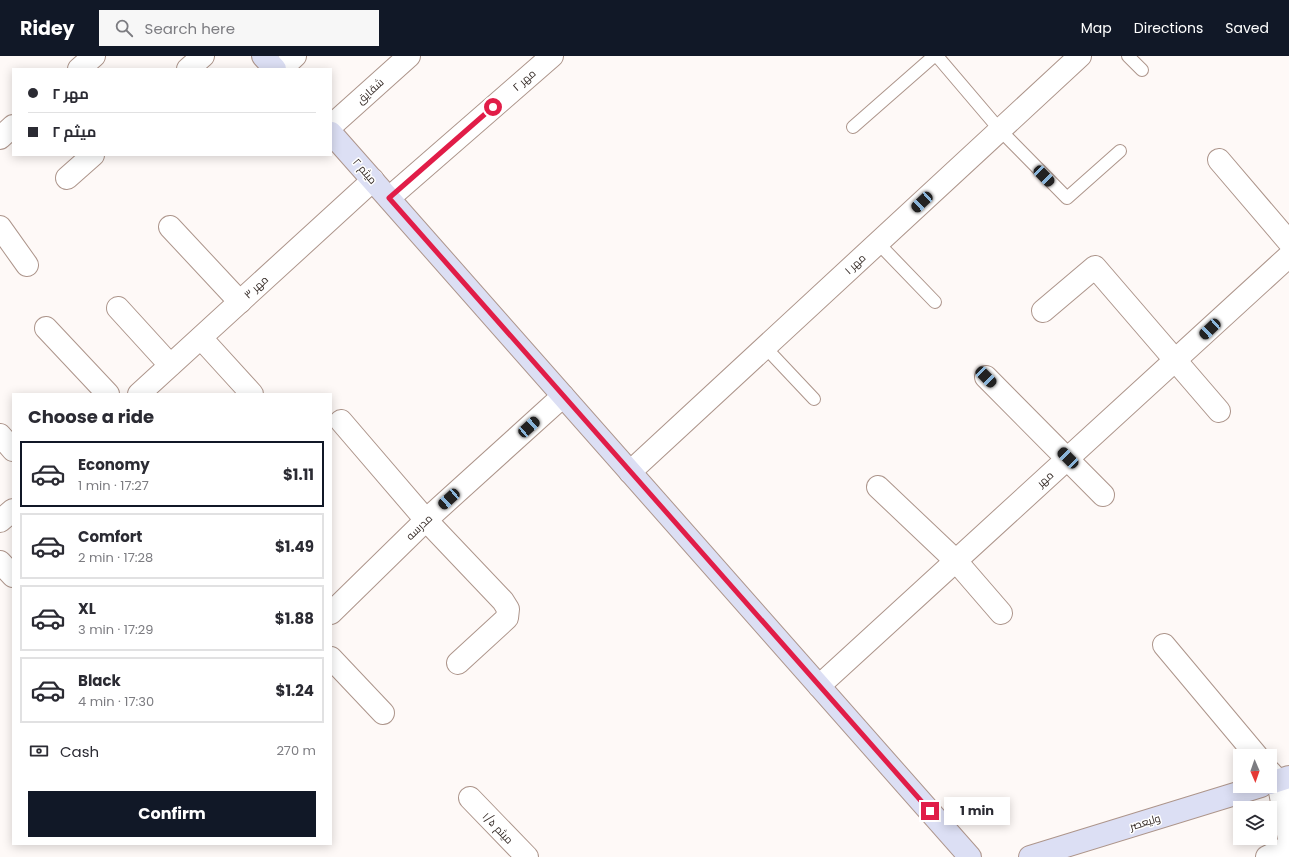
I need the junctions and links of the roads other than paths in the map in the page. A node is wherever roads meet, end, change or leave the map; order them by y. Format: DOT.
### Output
graph roads {
  1 [pos="94,56"];
  2 [pos="203,56"];
  3 [pos="263,56"];
  4 [pos="295,56"];
  5 [pos="409,56"];
  6 [pos="552,56"];
  7 [pos="934,56"];
  8 [pos="937,56"];
  9 [pos="1080,56"];
  10 [pos="1128,56"];
  11 [pos="80,68"];
  12 [pos="189,68"];
  13 [pos="274,68"];
  14 [pos="282,68"];
  15 [pos="1142,70"];
  16 [pos="332,125"];
  17 [pos="12,127"];
  18 [pos="853,127"];
  19 [pos="1000,130"];
  20 [pos="332,134"];
  21 [pos="0,138"];
  22 [pos="1120,151"];
  23 [pos="92,156"];
  24 [pos="1218,160"];
  25 [pos="68,178"];
  26 [pos="373,180"];
  27 [pos="389,198"];
  28 [pos="0,227"];
  29 [pos="170,227"];
  30 [pos="1289,242"];
  31 [pos="878,243"];
  32 [pos="1289,256"];
  33 [pos="27,265"];
  34 [pos="240,302"];
  35 [pos="935,302"];
  36 [pos="118,308"];
  37 [pos="1043,312"];
  38 [pos="46,328"];
  39 [pos="201,338"];
  40 [pos="765,347"];
  41 [pos="1176,360"];
  42 [pos="170,365"];
  43 [pos="986,377"];
  44 [pos="107,393"];
  45 [pos="140,393"];
  46 [pos="251,393"];
  47 [pos="563,396"];
  48 [pos="814,399"];
  49 [pos="1219,411"];
  50 [pos="341,421"];
  51 [pos="0,435"];
  52 [pos="12,449"];
  53 [pos="1068,458"];
  54 [pos="630,472"];
  55 [pos="878,488"];
  56 [pos="1103,495"];
  57 [pos="12,511"];
  58 [pos="426,520"];
  59 [pos="0,522"];
  60 [pos="956,561"];
  61 [pos="0,562"];
  62 [pos="12,575"];
  63 [pos="332,612"];
  64 [pos="1001,613"];
  65 [pos="1164,645"];
  66 [pos="332,659"];
  67 [pos="458,663"];
  68 [pos="819,686"];
  69 [pos="383,712"];
  70 [pos="1251,749"];
  71 [pos="1233,793"];
  72 [pos="1277,793"];
  73 [pos="470,798"];
  74 [pos="1289,839"];
  75 [pos="1289,846"];
  76 [pos="526,857"];
  77 [pos="970,857"];
  78 [pos="1030,857"];
  79 [pos="1267,857"];
  1 -- 11 [label="street"];
  2 -- 12 [label="street"];
  3 -- 13 [label="street"];
  4 -- 14 [label="street"];
  5 -- 16 [label="street, شقایق"];
  6 -- 27 [label="street, مهر ۲"];
  7 -- 18 [label="lane"];
  8 -- 19 [label="lane"];
  9 -- 19 [label="street, مهر ۱"];
  10 -- 15 [label="lane"];
  17 -- 21 [label="street"];
  19 -- 22 [label="lane"];
  19 -- 31 [label="street, مهر ۱"];
  20 -- 26 [label="street, میثم ۲"];
  23 -- 25 [label="street"];
  24 -- 30 [label="street"];
  26 -- 27 [label="street, میثم ۲"];
  26 -- 34 [label="street, مهر ۳"];
  27 -- 47 [label="street, میثم ۲"];
  28 -- 33 [label="street"];
  29 -- 34 [label="street"];
  31 -- 35 [label="lane"];
  31 -- 40 [label="street, مهر ۱"];
  32 -- 41 [label="street, مهر"];
  34 -- 39 [label="street, مهر ۳"];
  36 -- 42 [label="street"];
  37 -- 41 [label="street"];
  38 -- 44 [label="street"];
  39 -- 42 [label="street, مهر ۳"];
  39 -- 46 [label="street"];
  40 -- 48 [label="lane"];
  40 -- 54 [label="street, مهر ۱"];
  41 -- 49 [label="street"];
  41 -- 53 [label="street, مهر"];
  42 -- 45 [label="street, مهر ۳"];
  43 -- 53 [label="street"];
  47 -- 54 [label="street, میثم ۲"];
  47 -- 58 [label="street, مدرسه"];
  50 -- 58 [label="street"];
  51 -- 52 [label="street"];
  53 -- 56 [label="street"];
  53 -- 60 [label="street, مهر"];
  54 -- 68 [label="street, میثم ۲"];
  55 -- 60 [label="street"];
  57 -- 59 [label="street"];
  58 -- 63 [label="street, مدرسه"];
  58 -- 67 [label="street"];
  60 -- 64 [label="street"];
  60 -- 68 [label="street, مهر"];
  61 -- 62 [label="street"];
  65 -- 70 [label="street"];
  66 -- 69 [label="street"];
  68 -- 77 [label="street, میثم ۲"];
  71 -- 78 [label="street, ولیعصر"];
  72 -- 74 [label="street"];
  73 -- 76 [label="street, میثم ۱/۵"];
  75 -- 79 [label="street"];
}
